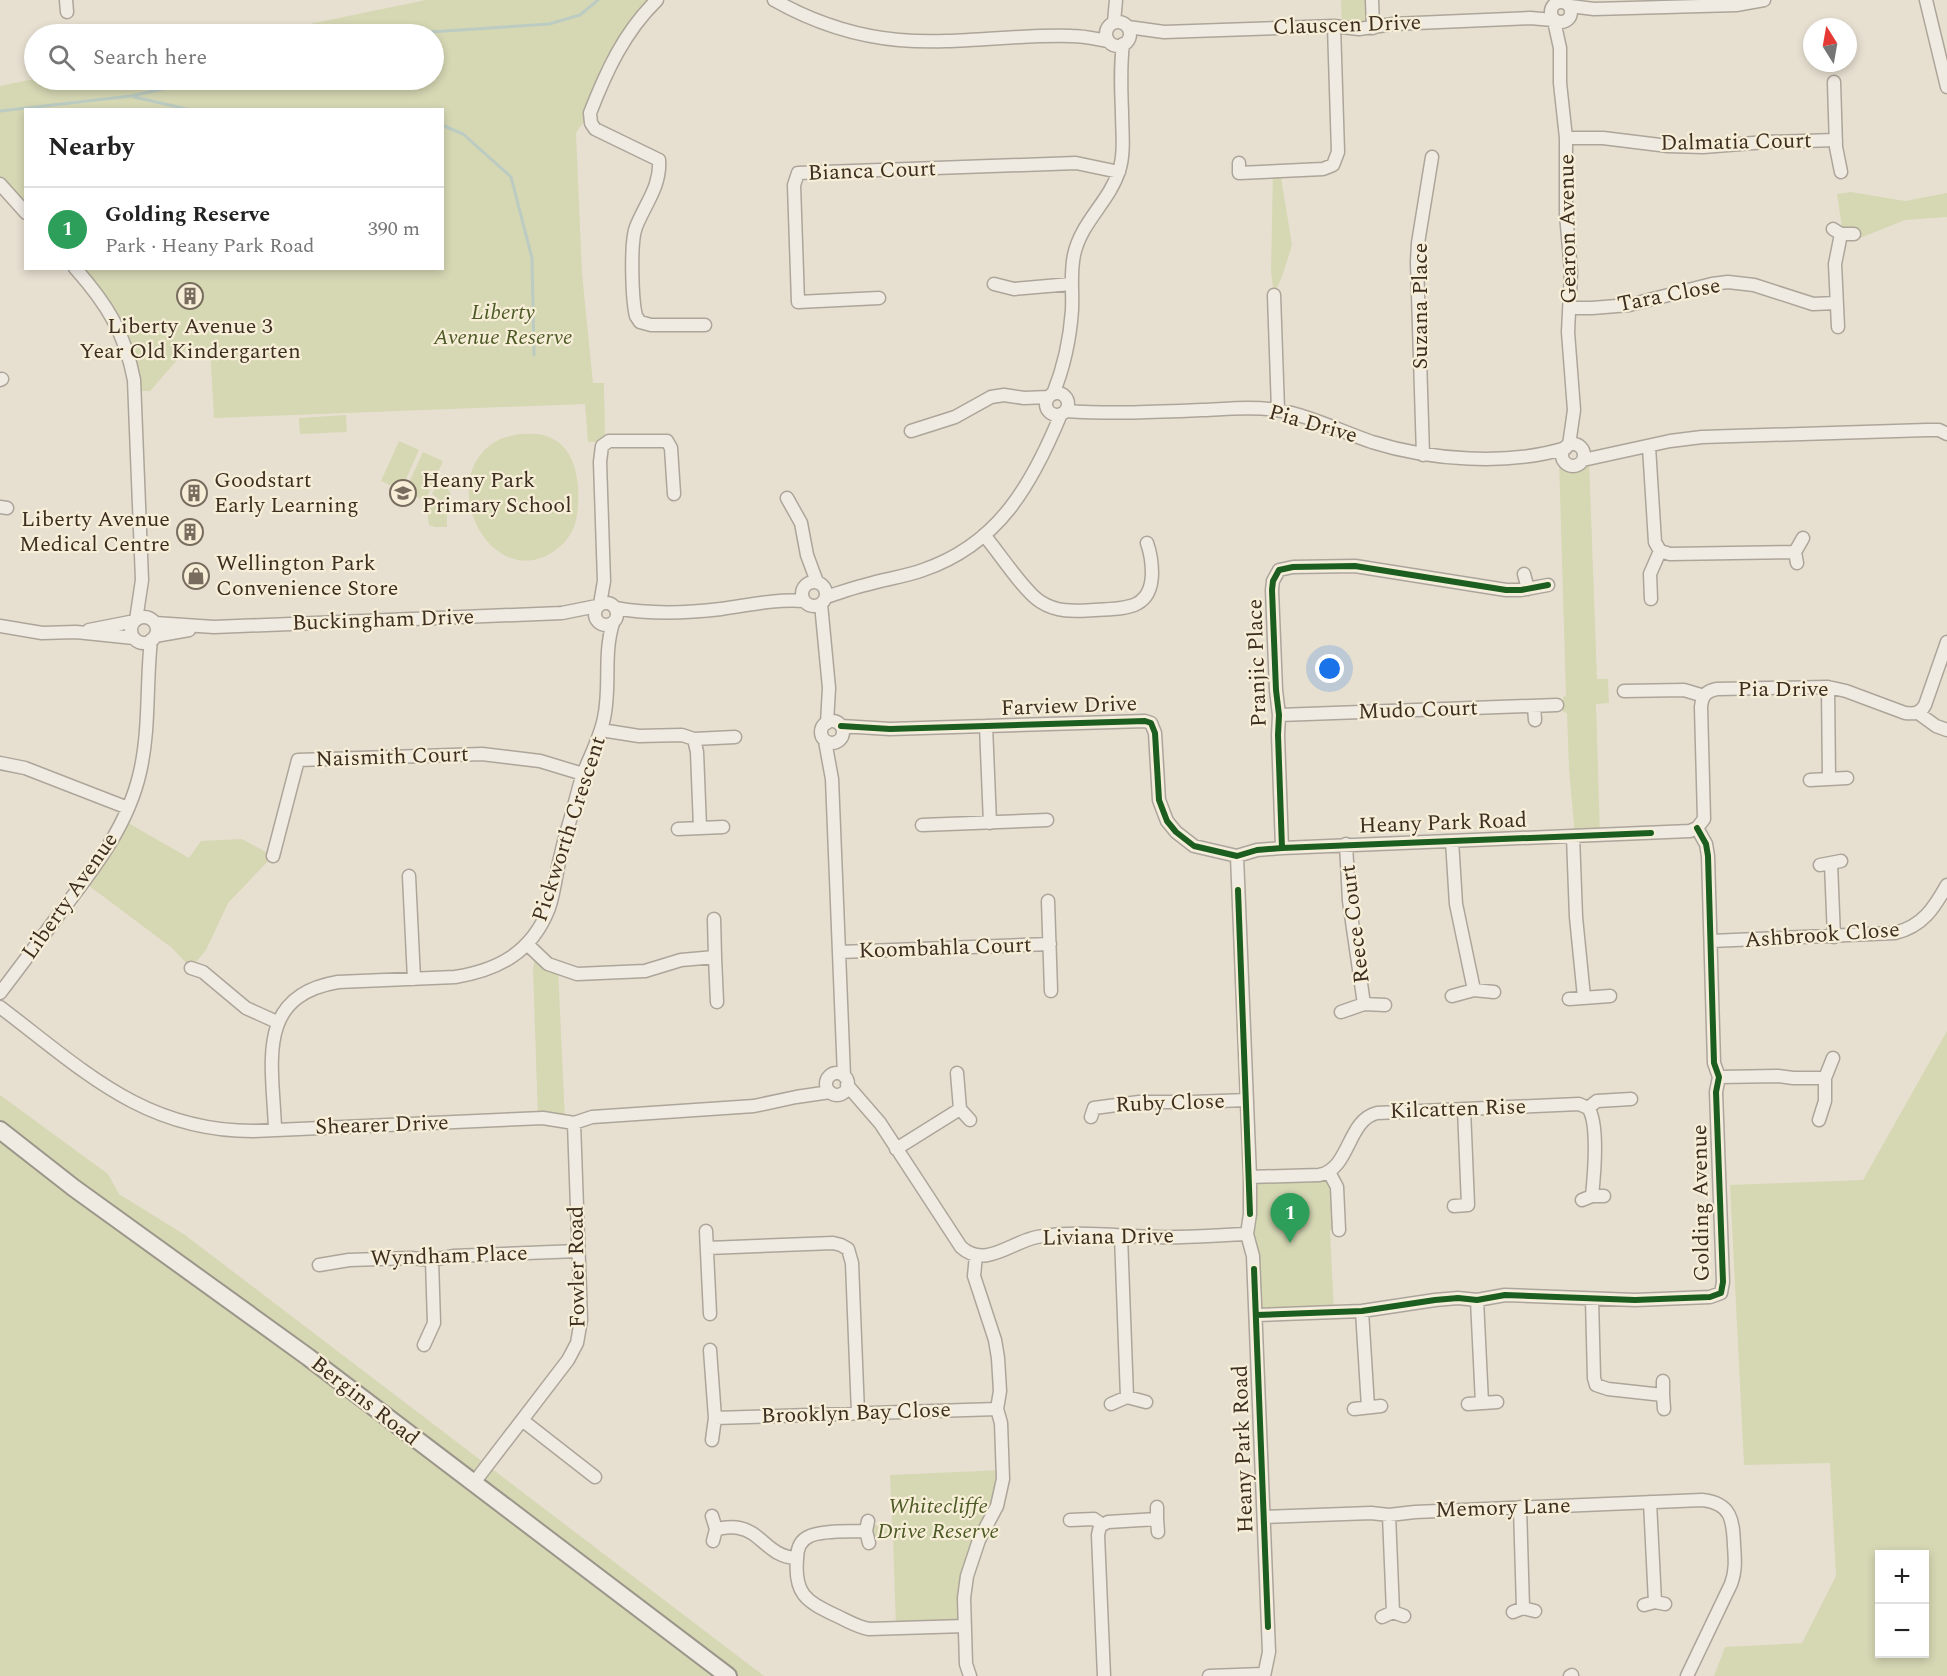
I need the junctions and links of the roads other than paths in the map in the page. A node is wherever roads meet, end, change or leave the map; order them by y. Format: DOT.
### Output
graph roads {
  1 [pos="657,0"];
  2 [pos="774,0"];
  3 [pos="1372,0"];
  4 [pos="1764,0"];
  5 [pos="1926,0"];
  6 [pos="1116,1"];
  7 [pos="1561,10"];
  8 [pos="1334,26"];
  9 [pos="1373,28"];
  10 [pos="1118,33"];
  11 [pos="1945,69"];
  12 [pos="1834,82"];
  13 [pos="1947,87"];
  14 [pos="1566,138"];
  15 [pos="1836,141"];
  16 [pos="1432,157"];
  17 [pos="1119,172"];
  18 [pos="1841,172"];
  19 [pos="1239,173"];
  20 [pos="0,184"];
  21 [pos="24,211"];
  22 [pos="1854,234"];
  23 [pos="77,270"];
  24 [pos="994,284"];
  25 [pos="1071,284"];
  26 [pos="1274,295"];
  27 [pos="879,298"];
  28 [pos="1836,303"];
  29 [pos="1571,308"];
  30 [pos="705,324"];
  31 [pos="1838,327"];
  32 [pos="1057,404"];
  33 [pos="1278,410"];
  34 [pos="1574,410"];
  35 [pos="910,431"];
  36 [pos="1947,433"];
  37 [pos="1649,447"];
  38 [pos="1566,451"];
  39 [pos="1582,453"];
  40 [pos="1422,455"];
  41 [pos="674,494"];
  42 [pos="787,498"];
  43 [pos="984,535"];
  44 [pos="1803,538"];
  45 [pos="1147,543"];
  46 [pos="1659,551"];
  47 [pos="1524,574"];
  48 [pos="142,580"];
  49 [pos="1548,585"];
  50 [pos="1528,589"];
  51 [pos="814,594"];
  52 [pos="1651,599"];
  53 [pos="606,605"];
  54 [pos="653,611"];
  55 [pos="562,613"];
  56 [pos="135,620"];
  57 [pos="598,622"];
  58 [pos="614,622"];
  59 [pos="0,626"];
  60 [pos="153,630"];
  61 [pos="76,632"];
  62 [pos="136,640"];
  63 [pos="1947,642"];
  64 [pos="607,653"];
  65 [pos="1828,687"];
  66 [pos="147,688"];
  67 [pos="1624,691"];
  68 [pos="1704,696"];
  69 [pos="1557,705"];
  70 [pos="1534,706"];
  71 [pos="1918,713"];
  72 [pos="1279,715"];
  73 [pos="1535,720"];
  74 [pos="986,726"];
  75 [pos="601,730"];
  76 [pos="1947,730"];
  77 [pos="835,732"];
  78 [pos="735,737"];
  79 [pos="694,739"];
  80 [pos="0,763"];
  81 [pos="583,774"];
  82 [pos="1847,778"];
  83 [pos="1829,779"];
  84 [pos="1809,780"];
  85 [pos="128,808"];
  86 [pos="1047,820"];
  87 [pos="990,823"];
  88 [pos="922,825"];
  89 [pos="700,827"];
  90 [pos="723,827"];
  91 [pos="678,828"];
  92 [pos="1697,828"];
  93 [pos="1573,836"];
  94 [pos="1452,841"];
  95 [pos="1346,844"];
  96 [pos="1282,848"];
  97 [pos="273,856"];
  98 [pos="1237,856"];
  99 [pos="1831,863"];
  100 [pos="409,876"];
  101 [pos="1947,885"];
  102 [pos="1048,901"];
  103 [pos="714,919"];
  104 [pos="1834,937"];
  105 [pos="1711,941"];
  106 [pos="527,944"];
  107 [pos="1050,944"];
  108 [pos="840,952"];
  109 [pos="715,957"];
  110 [pos="191,968"];
  111 [pos="414,979"];
  112 [pos="1474,990"];
  113 [pos="1052,992"];
  114 [pos="1494,992"];
  115 [pos="0,993"];
  116 [pos="1452,996"];
  117 [pos="1610,996"];
  118 [pos="1584,997"];
  119 [pos="1569,999"];
  120 [pos="717,1002"];
  121 [pos="1364,1004"];
  122 [pos="1385,1005"];
  123 [pos="0,1007"];
  124 [pos="1341,1012"];
  125 [pos="277,1022"];
  126 [pos="1833,1058"];
  127 [pos="957,1073"];
  128 [pos="1719,1077"];
  129 [pos="1825,1078"];
  130 [pos="836,1084"];
  131 [pos="1631,1099"];
  132 [pos="1247,1100"];
  133 [pos="1092,1107"];
  134 [pos="1588,1108"];
  135 [pos="960,1109"];
  136 [pos="1464,1109"];
  137 [pos="970,1120"];
  138 [pos="1819,1120"];
  139 [pos="574,1123"];
  140 [pos="275,1129"];
  141 [pos="0,1130"];
  142 [pos="896,1149"];
  143 [pos="1329,1172"];
  144 [pos="1250,1177"];
  145 [pos="1592,1197"];
  146 [pos="1454,1206"];
  147 [pos="1339,1230"];
  148 [pos="706,1231"];
  149 [pos="1247,1234"];
  150 [pos="1121,1236"];
  151 [pos="708,1248"];
  152 [pos="578,1251"];
  153 [pos="976,1255"];
  154 [pos="432,1260"];
  155 [pos="319,1265"];
  156 [pos="1592,1299"];
  157 [pos="1477,1300"];
  158 [pos="1362,1311"];
  159 [pos="710,1314"];
  160 [pos="1256,1315"];
  161 [pos="424,1345"];
  162 [pos="710,1350"];
  163 [pos="1663,1381"];
  164 [pos="1663,1395"];
  165 [pos="1127,1397"];
  166 [pos="1146,1402"];
  167 [pos="1497,1402"];
  168 [pos="1482,1403"];
  169 [pos="1111,1404"];
  170 [pos="1468,1404"];
  171 [pos="1381,1406"];
  172 [pos="1368,1407"];
  173 [pos="1354,1408"];
  174 [pos="997,1409"];
  175 [pos="1664,1409"];
  176 [pos="858,1413"];
  177 [pos="715,1418"];
  178 [pos="522,1420"];
  179 [pos="712,1440"];
  180 [pos="595,1477"];
  181 [pos="474,1484"];
  182 [pos="1650,1502"];
  183 [pos="1520,1507"];
  184 [pos="1389,1515"];
  185 [pos="712,1516"];
  186 [pos="1264,1517"];
  187 [pos="1157,1519"];
  188 [pos="1070,1520"];
  189 [pos="1101,1524"];
  190 [pos="867,1532"];
  191 [pos="797,1558"];
  192 [pos="1654,1604"];
  193 [pos="1524,1610"];
  194 [pos="1393,1615"];
  195 [pos="965,1626"];
  196 [pos="1263,1675"];
  197 [pos="728,1676"];
  198 [pos="970,1676"];
  199 [pos="1104,1676"];
  200 [pos="1209,1676"];
  201 [pos="1687,1676"];
  1 -- 30 [label="street"];
  2 -- 10 [label="street, Clauscen Drive"];
  3 -- 9 [label="street"];
  4 -- 7 [label="street"];
  5 -- 11 [label="street"];
  6 -- 10 [label="street"];
  7 -- 9 [label="street, Clauscen Drive"];
  7 -- 14 [label="street, Gearon Avenue"];
  8 -- 9 [label="street, Clauscen Drive"];
  8 -- 10 [label="street, Clauscen Drive"];
  8 -- 19 [label="street"];
  10 -- 17 [label="street"];
  11 -- 13 [label="street"];
  12 -- 15 [label="street, Dalmatia Court"];
  14 -- 15 [label="street, Dalmatia Court"];
  14 -- 29 [label="street, Gearon Avenue"];
  15 -- 18 [label="street, Dalmatia Court"];
  16 -- 40 [label="street, Suzana Place"];
  17 -- 25 [label="street"];
  17 -- 27 [label="street, Bianca Court"];
  20 -- 21 [label="street"];
  22 -- 28 [label="street"];
  23 -- 48 [label="street, Liberty Avenue"];
  24 -- 25 [label="street"];
  25 -- 32 [label="street"];
  26 -- 33 [label="street"];
  28 -- 29 [label="street, Tara Close"];
  28 -- 31 [label="street"];
  29 -- 34 [label="street, Gearon Avenue"];
  32 -- 33 [label="street, Pia Drive"];
  32 -- 35 [label="street, Pia Drive"];
  32 -- 43 [label="street"];
  33 -- 40 [label="street, Pia Drive"];
  34 -- 38 [label="street, Gearon Avenue"];
  34 -- 39 [label="street, Gearon Avenue"];
  36 -- 37 [label="street"];
  37 -- 39 [label="street"];
  37 -- 46 [label="street"];
  38 -- 39 [label="street"];
  38 -- 39 [label="street"];
  38 -- 40 [label="street, Pia Drive"];
  41 -- 53 [label="street"];
  42 -- 51 [label="street"];
  43 -- 45 [label="street"];
  43 -- 51 [label="street"];
  44 -- 46 [label="street"];
  46 -- 52 [label="street"];
  47 -- 50 [label="street"];
  48 -- 56 [label="street, Liberty Avenue"];
  48 -- 60 [label="street, Liberty Avenue"];
  49 -- 50 [label="street, Pranjic Place"];
  50 -- 72 [label="street, Pranjic Place"];
  51 -- 54 [label="street"];
  51 -- 77 [label="street"];
  53 -- 54 [label="street, Buckingham Drive"];
  53 -- 55 [label="street, Buckingham Drive"];
  53 -- 57 [label="street"];
  53 -- 58 [label="street"];
  54 -- 58 [label="street"];
  55 -- 57 [label="street, Buckingham Drive"];
  55 -- 60 [label="street, Buckingham Drive"];
  56 -- 60 [label="street"];
  56 -- 61 [label="street"];
  56 -- 62 [label="street"];
  57 -- 58 [label="street"];
  57 -- 64 [label="street, Pickworth Crescent"];
  58 -- 64 [label="street, Pickworth Crescent"];
  59 -- 61 [label="street"];
  60 -- 62 [label="street"];
  60 -- 66 [label="street, Liberty Avenue"];
  61 -- 62 [label="street"];
  62 -- 66 [label="street, Liberty Avenue"];
  63 -- 71 [label="street"];
  64 -- 75 [label="street, Pickworth Crescent"];
  65 -- 68 [label="street, Pia Drive"];
  65 -- 71 [label="street, Pia Drive"];
  65 -- 83 [label="street"];
  66 -- 85 [label="street, Liberty Avenue"];
  67 -- 68 [label="street"];
  68 -- 92 [label="street"];
  69 -- 70 [label="street, Mudo Court"];
  70 -- 72 [label="street, Mudo Court"];
  70 -- 73 [label="street"];
  71 -- 76 [label="street, Pia Drive"];
  72 -- 96 [label="street, Pranjic Place"];
  74 -- 77 [label="street, Farview Drive"];
  74 -- 87 [label="street"];
  74 -- 98 [label="street, Farview Drive"];
  75 -- 79 [label="street"];
  75 -- 81 [label="street, Pickworth Crescent"];
  77 -- 108 [label="street"];
  78 -- 79 [label="street"];
  79 -- 89 [label="street"];
  80 -- 85 [label="street"];
  81 -- 97 [label="street, Naismith Court"];
  81 -- 106 [label="street, Pickworth Crescent"];
  82 -- 83 [label="street"];
  83 -- 84 [label="street"];
  85 -- 115 [label="street, Liberty Avenue"];
  86 -- 87 [label="street"];
  87 -- 88 [label="street"];
  89 -- 90 [label="street"];
  89 -- 91 [label="street"];
  92 -- 93 [label="street, Heany Park Road"];
  92 -- 105 [label="street, Golding Avenue"];
  93 -- 94 [label="street, Heany Park Road"];
  93 -- 118 [label="street"];
  94 -- 95 [label="street, Heany Park Road"];
  94 -- 112 [label="street"];
  95 -- 96 [label="street, Heany Park Road"];
  95 -- 121 [label="street, Reece Court"];
  96 -- 98 [label="street, Heany Park Road"];
  98 -- 132 [label="street, Heany Park Road"];
  99 -- 104 [label="street"];
  100 -- 111 [label="street"];
  101 -- 104 [label="street, Ashbrook Close"];
  102 -- 107 [label="street, Koombahla Court"];
  103 -- 109 [label="street"];
  104 -- 105 [label="street, Ashbrook Close"];
  105 -- 128 [label="street, Golding Avenue"];
  106 -- 109 [label="street"];
  106 -- 111 [label="street, Pickworth Crescent"];
  107 -- 108 [label="street, Koombahla Court"];
  107 -- 113 [label="street, Koombahla Court"];
  108 -- 130 [label="street"];
  109 -- 120 [label="street"];
  110 -- 125 [label="street"];
  111 -- 125 [label="street, Pickworth Crescent"];
  112 -- 114 [label="street"];
  112 -- 116 [label="street"];
  117 -- 118 [label="street"];
  118 -- 119 [label="street"];
  121 -- 122 [label="street, Reece Court"];
  121 -- 124 [label="street, Reece Court"];
  123 -- 140 [label="street, Shearer Drive"];
  125 -- 140 [label="street, Pickworth Crescent"];
  126 -- 129 [label="street"];
  127 -- 135 [label="street"];
  128 -- 129 [label="street"];
  128 -- 156 [label="street, Golding Avenue"];
  129 -- 138 [label="street"];
  130 -- 139 [label="street, Shearer Drive"];
  130 -- 142 [label="street"];
  131 -- 134 [label="street, Kilcatten Rise"];
  132 -- 133 [label="street, Ruby Close"];
  132 -- 144 [label="street, Heany Park Road"];
  134 -- 136 [label="street, Kilcatten Rise"];
  134 -- 145 [label="street"];
  135 -- 137 [label="street"];
  135 -- 142 [label="street"];
  136 -- 143 [label="street, Kilcatten Rise"];
  136 -- 146 [label="street"];
  139 -- 140 [label="street, Shearer Drive"];
  139 -- 152 [label="street, Fowler Road"];
  141 -- 181 [label="main road, Bergins Road"];
  142 -- 153 [label="street"];
  143 -- 144 [label="street"];
  143 -- 147 [label="street"];
  144 -- 149 [label="street, Heany Park Road"];
  148 -- 151 [label="street"];
  149 -- 150 [label="street, Liviana Drive"];
  149 -- 160 [label="street, Heany Park Road"];
  150 -- 153 [label="street, Liviana Drive"];
  150 -- 165 [label="street"];
  151 -- 159 [label="street"];
  151 -- 176 [label="street"];
  152 -- 154 [label="street, Wyndham Place"];
  152 -- 178 [label="street, Fowler Road"];
  153 -- 174 [label="street"];
  154 -- 155 [label="street, Wyndham Place"];
  154 -- 161 [label="street"];
  156 -- 157 [label="street, Golding Avenue"];
  156 -- 164 [label="street"];
  157 -- 158 [label="street, Golding Avenue"];
  157 -- 168 [label="street"];
  158 -- 160 [label="street, Golding Avenue"];
  158 -- 172 [label="street"];
  160 -- 186 [label="street, Heany Park Road"];
  162 -- 177 [label="street"];
  163 -- 164 [label="street"];
  164 -- 175 [label="street"];
  165 -- 166 [label="street"];
  165 -- 169 [label="street"];
  167 -- 168 [label="street"];
  168 -- 170 [label="street"];
  171 -- 172 [label="street"];
  172 -- 173 [label="street"];
  174 -- 176 [label="street, Brooklyn Bay Close"];
  174 -- 195 [label="street"];
  176 -- 177 [label="street, Brooklyn Bay Close"];
  177 -- 179 [label="street"];
  178 -- 180 [label="street"];
  178 -- 181 [label="street, Fowler Road"];
  181 -- 197 [label="main road, Bergins Road"];
  182 -- 183 [label="street, Memory Lane"];
  182 -- 192 [label="street"];
  182 -- 201 [label="street, Memory Lane"];
  183 -- 184 [label="street, Memory Lane"];
  183 -- 193 [label="street"];
  184 -- 186 [label="street, Memory Lane"];
  184 -- 194 [label="street"];
  185 -- 191 [label="street"];
  186 -- 196 [label="street, Heany Park Road"];
  187 -- 189 [label="street"];
  188 -- 189 [label="street"];
  189 -- 199 [label="street"];
  190 -- 191 [label="street"];
  191 -- 195 [label="street"];
  195 -- 198 [label="street"];
  196 -- 200 [label="street"];
}
